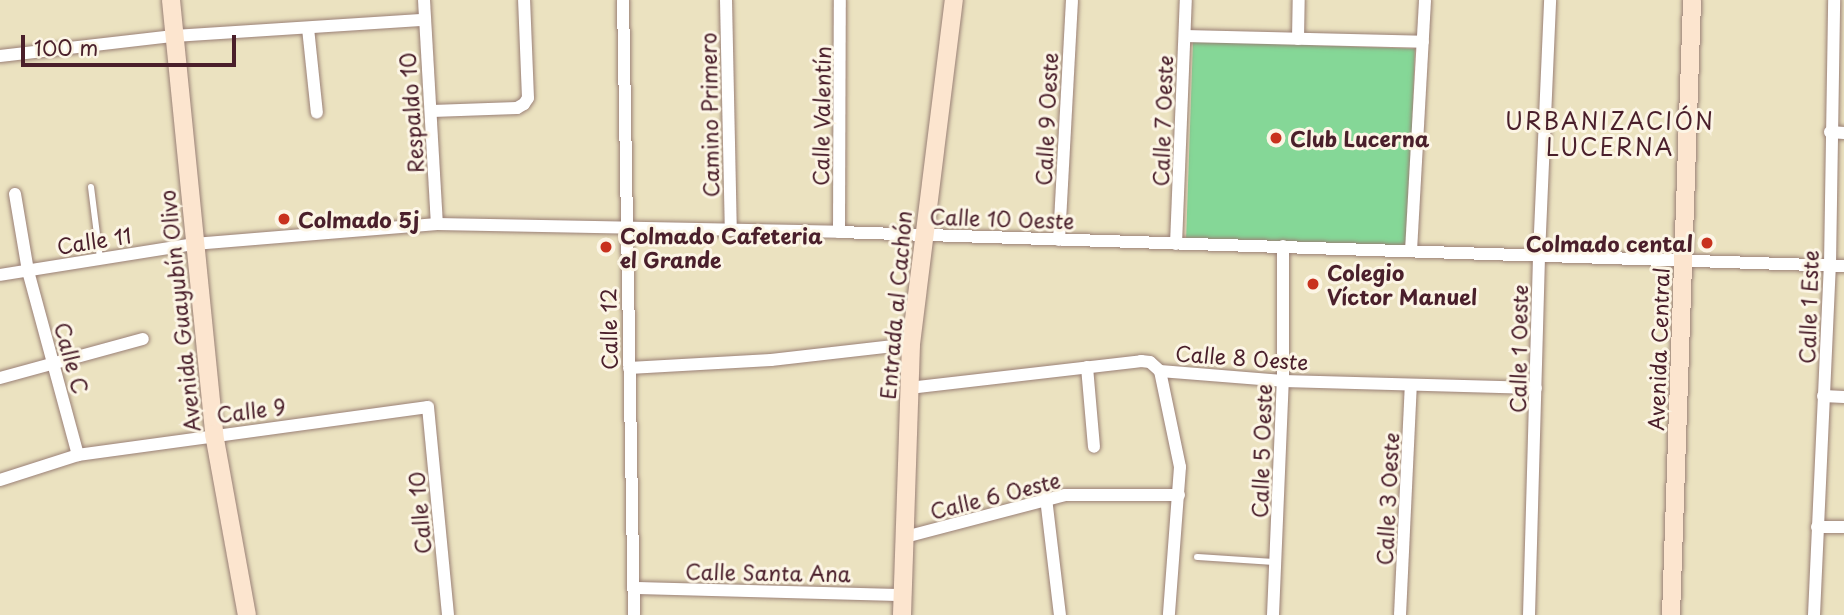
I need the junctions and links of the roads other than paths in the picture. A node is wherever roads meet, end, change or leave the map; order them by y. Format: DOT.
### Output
graph roads {
  1 [pos="171,0"];
  2 [pos="424,0"];
  3 [pos="524,0"];
  4 [pos="622,0"];
  5 [pos="726,0"];
  6 [pos="840,0"];
  7 [pos="954,0"];
  8 [pos="1072,0"];
  9 [pos="1186,0"];
  10 [pos="1298,0"];
  11 [pos="1425,0"];
  12 [pos="1550,0"];
  13 [pos="1692,0"];
  14 [pos="1834,0"];
  15 [pos="424,20"];
  16 [pos="1838,24"];
  17 [pos="309,28"];
  18 [pos="174,36"];
  19 [pos="1185,36"];
  20 [pos="1298,39"];
  21 [pos="1423,42"];
  22 [pos="0,57"];
  23 [pos="432,111"];
  24 [pos="317,113"];
  25 [pos="1830,132"];
  26 [pos="1844,133"];
  27 [pos="92,187"];
  28 [pos="15,194"];
  29 [pos="436,224"];
  30 [pos="625,226"];
  31 [pos="730,230"];
  32 [pos="839,232"];
  33 [pos="923,234"];
  34 [pos="1059,240"];
  35 [pos="194,244"];
  36 [pos="1176,244"];
  37 [pos="1283,246"];
  38 [pos="1411,251"];
  39 [pos="1539,255"];
  40 [pos="100,258"];
  41 [pos="1684,261"];
  42 [pos="1830,265"];
  43 [pos="1844,266"];
  44 [pos="29,271"];
  45 [pos="0,275"];
  46 [pos="143,339"];
  47 [pos="911,344"];
  48 [pos="53,363"];
  49 [pos="629,368"];
  50 [pos="1087,368"];
  51 [pos="1160,371"];
  52 [pos="0,378"];
  53 [pos="1283,381"];
  54 [pos="1411,385"];
  55 [pos="1536,387"];
  56 [pos="909,388"];
  57 [pos="1824,396"];
  58 [pos="1844,397"];
  59 [pos="428,407"];
  60 [pos="214,435"];
  61 [pos="1094,447"];
  62 [pos="78,455"];
  63 [pos="0,480"];
  64 [pos="1179,495"];
  65 [pos="1046,498"];
  66 [pos="1817,527"];
  67 [pos="1844,527"];
  68 [pos="905,537"];
  69 [pos="1198,557"];
  70 [pos="1275,562"];
  71 [pos="634,588"];
  72 [pos="901,595"];
  73 [pos="247,615"];
  74 [pos="448,615"];
  75 [pos="634,615"];
  76 [pos="902,615"];
  77 [pos="1060,615"];
  78 [pos="1169,615"];
  79 [pos="1273,615"];
  80 [pos="1400,615"];
  81 [pos="1529,615"];
  82 [pos="1671,615"];
  83 [pos="1814,615"];
  1 -- 18 [label="main road, Avenida Guayubín Olivo"];
  2 -- 15 [label="street, Respaldo 10"];
  3 -- 23 [label="street"];
  4 -- 30 [label="street, Calle 12"];
  5 -- 31 [label="street, Camino Primero"];
  6 -- 32 [label="street, Calle Valentín"];
  7 -- 33 [label="main road, Entrada al Cachón"];
  8 -- 34 [label="street, Calle 9 Oeste"];
  9 -- 19 [label="street, Calle 7 Oeste"];
  10 -- 20 [label="street"];
  11 -- 21 [label="street"];
  12 -- 39 [label="street, Calle 1 Oeste"];
  13 -- 41 [label="main road, Avenida Central"];
  14 -- 16 [label="street, Calle 1 Este"];
  15 -- 17 [label="street"];
  15 -- 23 [label="street, Respaldo 10"];
  16 -- 25 [label="street, Calle 1 Este"];
  17 -- 18 [label="street"];
  17 -- 24 [label="street"];
  18 -- 22 [label="street"];
  18 -- 35 [label="main road, Avenida Guayubín Olivo"];
  19 -- 20 [label="street"];
  19 -- 36 [label="street, Calle 7 Oeste"];
  20 -- 21 [label="street"];
  21 -- 38 [label="street"];
  23 -- 29 [label="street, Respaldo 10"];
  25 -- 26 [label="street"];
  25 -- 42 [label="street, Calle 1 Este"];
  27 -- 40 [label="lane"];
  28 -- 44 [label="street, Calle C"];
  29 -- 30 [label="street, Calle 10 Oeste"];
  29 -- 35 [label="street, Calle 10 Oeste"];
  30 -- 31 [label="street, Calle 10 Oeste"];
  30 -- 49 [label="street, Calle 12"];
  31 -- 32 [label="street, Calle 10 Oeste"];
  32 -- 33 [label="street, Calle 10 Oeste"];
  33 -- 34 [label="street, Calle 10 Oeste"];
  33 -- 47 [label="main road, Entrada al Cachón"];
  34 -- 36 [label="street, Calle 10 Oeste"];
  35 -- 40 [label="street, Calle 11"];
  35 -- 60 [label="main road, Avenida Guayubín Olivo"];
  36 -- 37 [label="street, Calle 10 Oeste"];
  37 -- 38 [label="street, Calle 10 Oeste"];
  37 -- 53 [label="street, Calle 5 Oeste"];
  38 -- 39 [label="street, Calle 10 Oeste"];
  39 -- 41 [label="street, Calle 10 Oeste"];
  39 -- 55 [label="street, Calle 1 Oeste"];
  40 -- 44 [label="street, Calle 11"];
  41 -- 42 [label="street, Calle 10 Oeste"];
  41 -- 82 [label="main road, Avenida Central"];
  42 -- 43 [label="street, Calle 10 Oeste"];
  42 -- 57 [label="street, Calle 1 Este"];
  44 -- 45 [label="street, Calle 11"];
  44 -- 48 [label="street, Calle C"];
  46 -- 48 [label="street"];
  47 -- 49 [label="street"];
  47 -- 56 [label="main road, Entrada al Cachón"];
  48 -- 52 [label="street"];
  48 -- 62 [label="street, Calle C"];
  49 -- 71 [label="street, Calle 12"];
  50 -- 51 [label="street, Calle 8 Oeste"];
  50 -- 56 [label="street, Calle 8 Oeste"];
  50 -- 61 [label="street"];
  51 -- 53 [label="street, Calle 8 Oeste"];
  51 -- 64 [label="street"];
  53 -- 54 [label="street, Calle 8 Oeste"];
  53 -- 70 [label="street, Calle 5 Oeste"];
  54 -- 55 [label="street, Calle 8 Oeste"];
  54 -- 80 [label="street, Calle 3 Oeste"];
  55 -- 81 [label="street, Calle 1 Oeste"];
  56 -- 68 [label="main road, Entrada al Cachón"];
  57 -- 58 [label="street"];
  57 -- 66 [label="street, Calle 1 Este"];
  59 -- 60 [label="street, Calle 9"];
  59 -- 74 [label="street, Calle 10"];
  60 -- 62 [label="street, Calle 9"];
  60 -- 73 [label="main road, Avenida Guayubín Olivo"];
  62 -- 63 [label="street, Calle 9"];
  64 -- 65 [label="street, Calle 6 Oeste"];
  64 -- 78 [label="street"];
  65 -- 68 [label="street, Calle 6 Oeste"];
  65 -- 77 [label="street"];
  66 -- 67 [label="street"];
  66 -- 83 [label="street, Calle 1 Este"];
  68 -- 72 [label="main road, Entrada al Cachón"];
  69 -- 70 [label="lane"];
  70 -- 79 [label="street, Calle 5 Oeste"];
  71 -- 72 [label="street, Calle Santa Ana"];
  71 -- 75 [label="street, Calle 12"];
  72 -- 76 [label="main road, Entrada al Cachón"];
}
